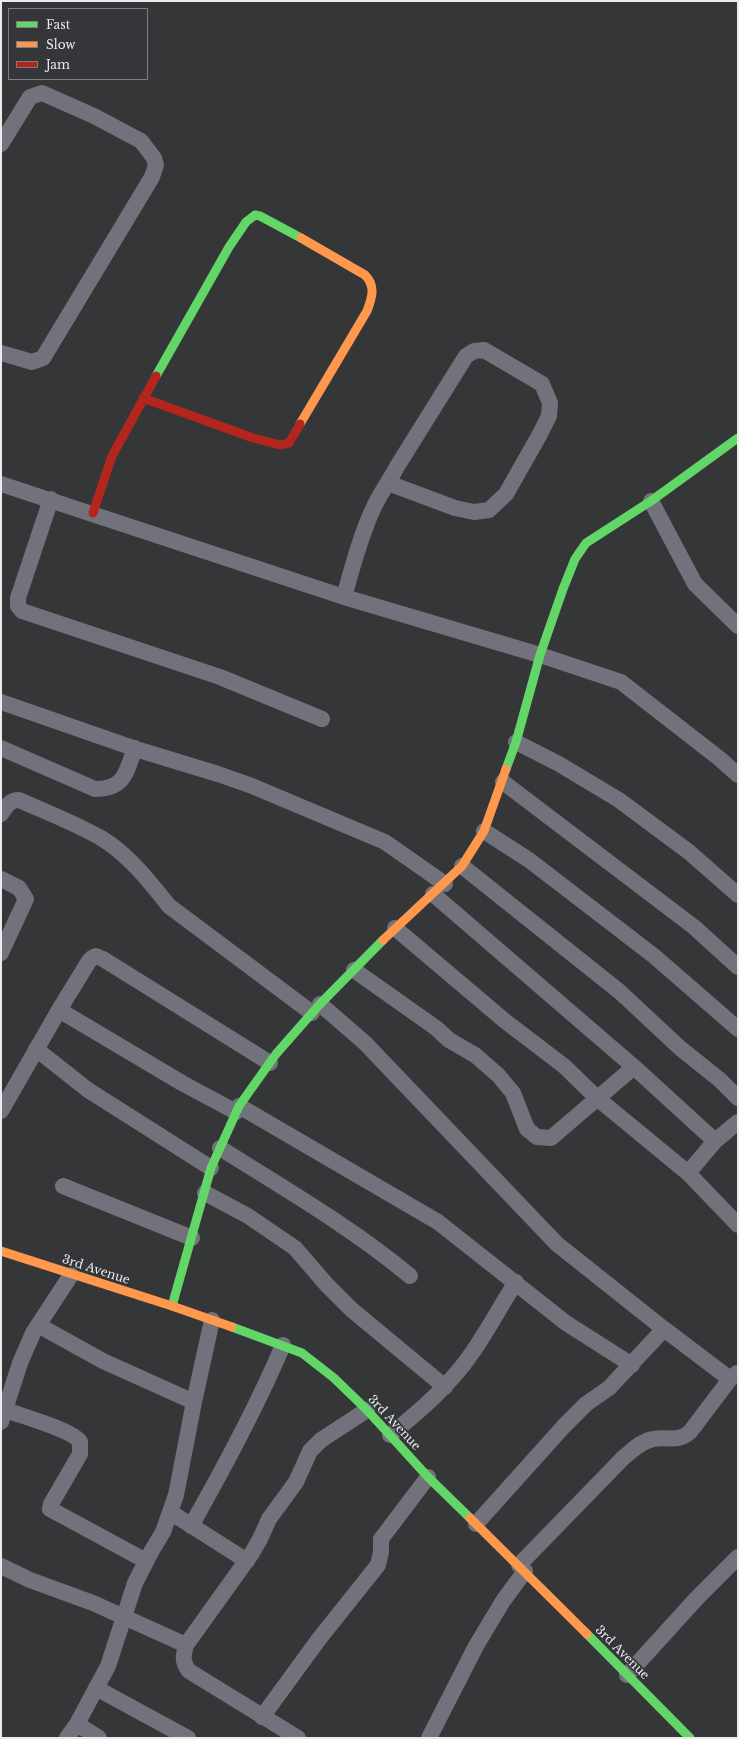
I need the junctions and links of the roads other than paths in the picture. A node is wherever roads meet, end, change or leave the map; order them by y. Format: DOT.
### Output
graph roads {
  1 [pos="1,144"];
  2 [pos="1,352"];
  3 [pos="142,398"];
  4 [pos="738,438"];
  5 [pos="388,483"];
  6 [pos="1,484"];
  7 [pos="51,499"];
  8 [pos="651,501"];
  9 [pos="92,513"];
  10 [pos="344,597"];
  11 [pos="738,626"];
  12 [pos="540,655"];
  13 [pos="1,702"];
  14 [pos="322,719"];
  15 [pos="516,742"];
  16 [pos="1,748"];
  17 [pos="135,748"];
  18 [pos="738,775"];
  19 [pos="503,782"];
  20 [pos="1,814"];
  21 [pos="484,831"];
  22 [pos="462,866"];
  23 [pos="1,879"];
  24 [pos="439,889"];
  25 [pos="738,895"];
  26 [pos="395,928"];
  27 [pos="1,953"];
  28 [pos="738,967"];
  29 [pos="354,970"];
  30 [pos="316,1008"];
  31 [pos="59,1010"];
  32 [pos="738,1030"];
  33 [pos="36,1049"];
  34 [pos="270,1063"];
  35 [pos="634,1067"];
  36 [pos="596,1098"];
  37 [pos="738,1098"];
  38 [pos="238,1109"];
  39 [pos="1,1111"];
  40 [pos="738,1122"];
  41 [pos="715,1141"];
  42 [pos="220,1148"];
  43 [pos="211,1168"];
  44 [pos="688,1173"];
  45 [pos="63,1186"];
  46 [pos="205,1193"];
  47 [pos="738,1225"];
  48 [pos="192,1238"];
  49 [pos="1,1251"];
  50 [pos="71,1275"];
  51 [pos="410,1276"];
  52 [pos="516,1282"];
  53 [pos="172,1306"];
  54 [pos="212,1320"];
  55 [pos="38,1325"];
  56 [pos="664,1329"];
  57 [pos="283,1345"];
  58 [pos="632,1365"];
  59 [pos="734,1376"];
  60 [pos="445,1386"];
  61 [pos="194,1402"];
  62 [pos="367,1410"];
  63 [pos="3,1416"];
  64 [pos="390,1435"];
  65 [pos="428,1477"];
  66 [pos="170,1512"];
  67 [pos="476,1524"];
  68 [pos="191,1526"];
  69 [pos="738,1557"];
  70 [pos="146,1561"];
  71 [pos="247,1561"];
  72 [pos="1,1566"];
  73 [pos="522,1568"];
  74 [pos="124,1618"];
  75 [pos="186,1645"];
  76 [pos="627,1675"];
  77 [pos="96,1688"];
  78 [pos="262,1717"];
  79 [pos="77,1724"];
  80 [pos="67,1738"];
  81 [pos="99,1738"];
  82 [pos="188,1738"];
  83 [pos="298,1738"];
  84 [pos="429,1738"];
  85 [pos="690,1738"];
  1 -- 2 [label="street"];
  3 -- 3 [label="street"];
  3 -- 9 [label="street"];
  4 -- 8 [label="street"];
  5 -- 5 [label="street"];
  5 -- 10 [label="street"];
  6 -- 7 [label="street"];
  7 -- 9 [label="street"];
  7 -- 14 [label="street"];
  8 -- 11 [label="street"];
  8 -- 12 [label="street"];
  9 -- 10 [label="street"];
  10 -- 12 [label="street"];
  12 -- 15 [label="street"];
  12 -- 18 [label="street"];
  13 -- 17 [label="street"];
  15 -- 19 [label="street"];
  15 -- 25 [label="street"];
  16 -- 17 [label="street"];
  17 -- 24 [label="street"];
  19 -- 21 [label="street"];
  19 -- 28 [label="street"];
  20 -- 30 [label="street"];
  21 -- 22 [label="street"];
  21 -- 32 [label="street"];
  22 -- 24 [label="street"];
  22 -- 37 [label="street"];
  23 -- 27 [label="street"];
  24 -- 26 [label="street"];
  24 -- 35 [label="street"];
  26 -- 29 [label="street"];
  26 -- 36 [label="street"];
  29 -- 30 [label="street"];
  29 -- 36 [label="street"];
  30 -- 34 [label="street"];
  30 -- 56 [label="street"];
  31 -- 33 [label="street"];
  31 -- 34 [label="street"];
  31 -- 38 [label="street"];
  33 -- 39 [label="street"];
  33 -- 43 [label="street"];
  34 -- 38 [label="street"];
  35 -- 36 [label="street"];
  35 -- 41 [label="street"];
  36 -- 44 [label="street"];
  38 -- 42 [label="street"];
  38 -- 52 [label="street"];
  40 -- 41 [label="street"];
  41 -- 44 [label="street"];
  42 -- 43 [label="street"];
  42 -- 51 [label="street"];
  43 -- 46 [label="street"];
  44 -- 47 [label="street"];
  45 -- 48 [label="street"];
  46 -- 48 [label="street"];
  46 -- 60 [label="street"];
  48 -- 53 [label="street"];
  49 -- 50 [label="street, 3rd Avenue"];
  50 -- 53 [label="street, 3rd Avenue"];
  50 -- 55 [label="street"];
  52 -- 58 [label="street"];
  52 -- 60 [label="street"];
  53 -- 54 [label="street, 3rd Avenue"];
  54 -- 57 [label="street, 3rd Avenue"];
  54 -- 61 [label="street"];
  55 -- 61 [label="street"];
  55 -- 63 [label="street"];
  56 -- 58 [label="street"];
  56 -- 59 [label="street"];
  57 -- 62 [label="street, 3rd Avenue"];
  57 -- 68 [label="street"];
  58 -- 67 [label="street"];
  59 -- 73 [label="street"];
  60 -- 64 [label="street"];
  61 -- 66 [label="street"];
  62 -- 64 [label="street, 3rd Avenue"];
  62 -- 71 [label="street"];
  63 -- 70 [label="street"];
  64 -- 65 [label="street, 3rd Avenue"];
  65 -- 67 [label="street, 3rd Avenue"];
  65 -- 78 [label="street"];
  66 -- 68 [label="street"];
  66 -- 70 [label="street"];
  67 -- 73 [label="street, 3rd Avenue"];
  68 -- 71 [label="street"];
  69 -- 76 [label="street"];
  70 -- 74 [label="street"];
  71 -- 75 [label="street"];
  72 -- 74 [label="street"];
  73 -- 76 [label="street, 3rd Avenue"];
  73 -- 84 [label="street"];
  74 -- 75 [label="street"];
  74 -- 77 [label="street"];
  75 -- 78 [label="street"];
  76 -- 85 [label="street, 3rd Avenue"];
  77 -- 79 [label="street"];
  77 -- 82 [label="street"];
  78 -- 83 [label="street"];
  79 -- 80 [label="street"];
  79 -- 81 [label="street"];
}
